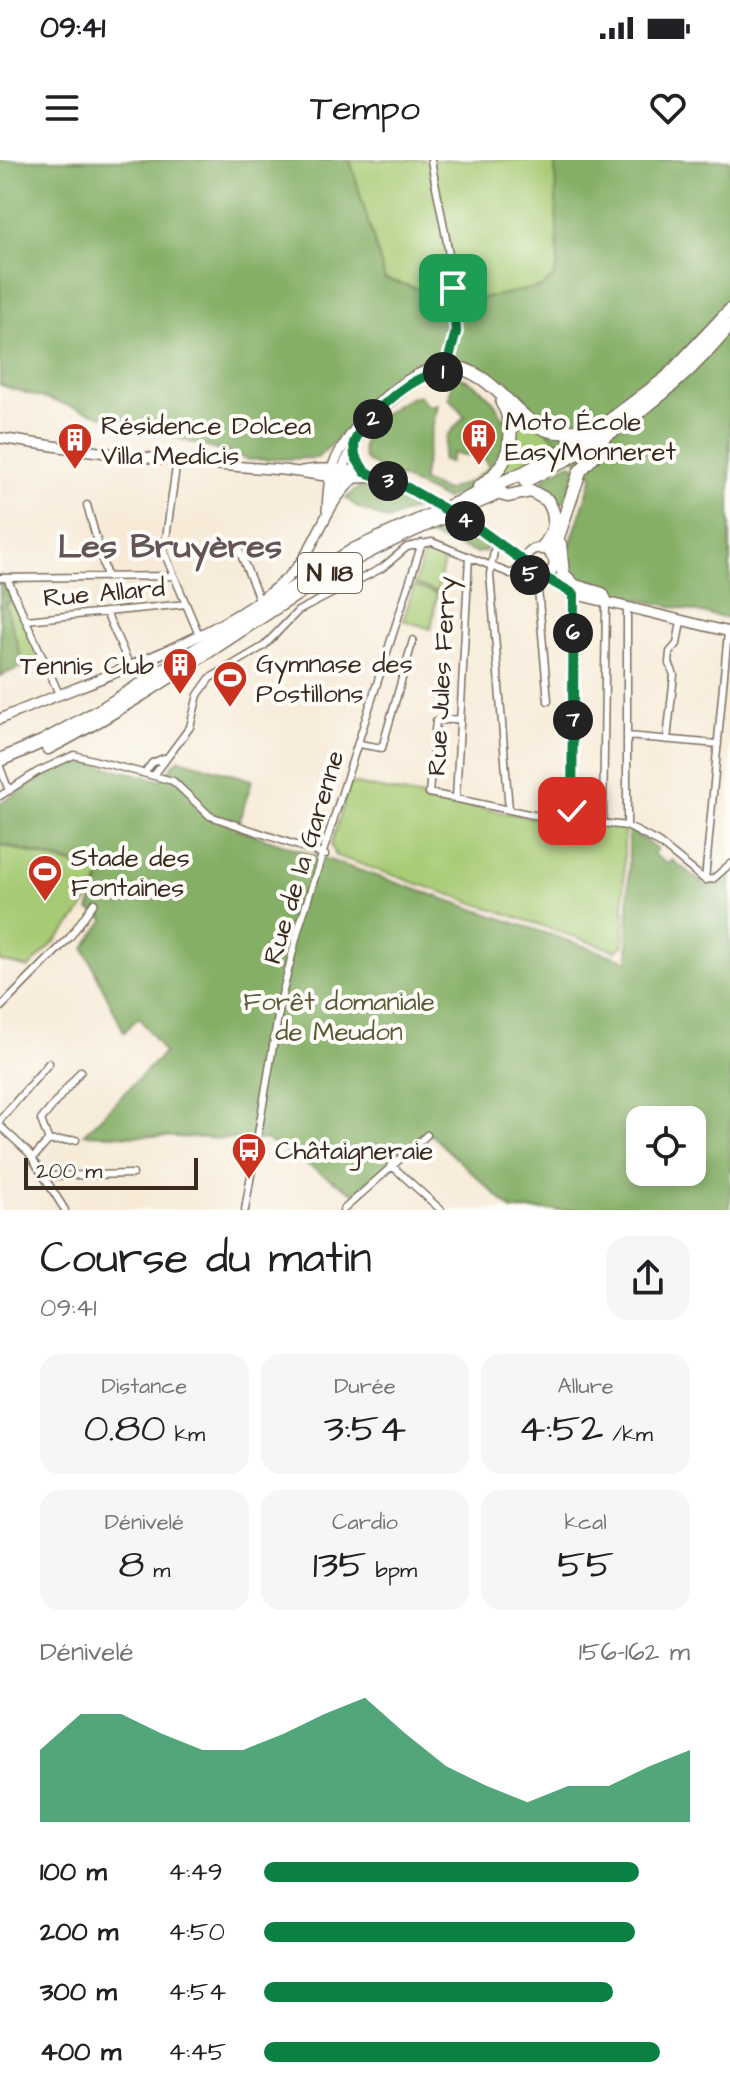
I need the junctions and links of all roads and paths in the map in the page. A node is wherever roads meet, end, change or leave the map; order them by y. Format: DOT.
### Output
graph roads {
  1 [pos="431,160"];
  2 [pos="730,310"];
  3 [pos="730,326"];
  4 [pos="446,369"];
  5 [pos="627,417"];
  6 [pos="0,438"];
  7 [pos="354,443"];
  8 [pos="177,460"];
  9 [pos="336,474"];
  10 [pos="369,474"];
  11 [pos="353,480"];
  12 [pos="497,493"];
  13 [pos="335,501"];
  14 [pos="87,505"];
  15 [pos="450,505"];
  16 [pos="327,517"];
  17 [pos="563,528"];
  18 [pos="496,540"];
  19 [pos="237,545"];
  20 [pos="410,553"];
  21 [pos="544,555"];
  22 [pos="469,557"];
  23 [pos="523,563"];
  24 [pos="490,565"];
  25 [pos="511,574"];
  26 [pos="174,576"];
  27 [pos="107,577"];
  28 [pos="537,577"];
  29 [pos="3,578"];
  30 [pos="574,594"];
  31 [pos="259,599"];
  32 [pos="606,602"];
  33 [pos="186,604"];
  34 [pos="630,608"];
  35 [pos="106,612"];
  36 [pos="26,620"];
  37 [pos="681,621"];
  38 [pos="729,630"];
  39 [pos="199,635"];
  40 [pos="413,640"];
  41 [pos="386,659"];
  42 [pos="129,664"];
  43 [pos="405,664"];
  44 [pos="59,694"];
  45 [pos="548,701"];
  46 [pos="0,719"];
  47 [pos="458,719"];
  48 [pos="627,736"];
  49 [pos="730,738"];
  50 [pos="667,740"];
  51 [pos="718,741"];
  52 [pos="359,744"];
  53 [pos="170,754"];
  54 [pos="0,760"];
  55 [pos="0,767"];
  56 [pos="145,772"];
  57 [pos="155,774"];
  58 [pos="7,787"];
  59 [pos="0,796"];
  60 [pos="456,798"];
  61 [pos="509,810"];
  62 [pos="572,821"];
  63 [pos="603,824"];
  64 [pos="627,826"];
  65 [pos="325,855"];
  66 [pos="730,864"];
  67 [pos="705,880"];
  68 [pos="94,903"];
  69 [pos="0,1008"];
  70 [pos="49,1063"];
  71 [pos="81,1071"];
  72 [pos="0,1123"];
  73 [pos="427,1135"];
  74 [pos="76,1140"];
  75 [pos="49,1141"];
  76 [pos="33,1158"];
  77 [pos="391,1165"];
  78 [pos="133,1174"];
  79 [pos="45,1176"];
  80 [pos="65,1210"];
  81 [pos="245,1210"];
  82 [pos="343,1210"];
  83 [pos="441,1210"];
  1 -- 4 [label="street"];
  2 -- 5 [label="highway, N 118"];
  3 -- 5 [label="highway, N 118"];
  4 -- 5 [label="highway"];
  4 -- 7 [label="main road"];
  4 -- 9 [label="main road"];
  4 -- 15 [label="highway"];
  5 -- 12 [label="highway, N 118"];
  5 -- 15 [label="highway, N 118"];
  5 -- 17 [label="highway"];
  6 -- 8 [label="main road"];
  7 -- 9 [label="main road"];
  7 -- 10 [label="main road"];
  8 -- 9 [label="main road"];
  8 -- 26 [label="street"];
  9 -- 10 [label="main road"];
  9 -- 11 [label="main road"];
  9 -- 13 [label="main road"];
  9 -- 16 [label="main road"];
  10 -- 11 [label="main road"];
  10 -- 18 [label="main road, bridge"];
  11 -- 13 [label="main road"];
  12 -- 21 [label="highway"];
  12 -- 55 [label="highway, N 118"];
  13 -- 16 [label="main road"];
  14 -- 27 [label="street"];
  15 -- 54 [label="highway, N 118"];
  16 -- 31 [label="main road"];
  17 -- 21 [label="highway"];
  17 -- 32 [label="highway"];
  18 -- 21 [label="main road"];
  18 -- 23 [label="main road"];
  18 -- 24 [label="street"];
  19 -- 31 [label="street"];
  20 -- 22 [label="street"];
  20 -- 41 [label="street, Rue de la Garenne"];
  20 -- 53 [label="street"];
  21 -- 23 [label="main road"];
  21 -- 28 [label="main road"];
  21 -- 30 [label="main road"];
  22 -- 24 [label="street"];
  22 -- 47 [label="street, Rue Jules Ferry"];
  23 -- 25 [label="street"];
  23 -- 28 [label="main road"];
  24 -- 25 [label="street"];
  24 -- 61 [label="street"];
  25 -- 28 [label="street"];
  26 -- 27 [label="street"];
  26 -- 33 [label="street"];
  27 -- 29 [label="street"];
  28 -- 30 [label="main road"];
  28 -- 45 [label="street"];
  29 -- 36 [label="street"];
  30 -- 32 [label="main road"];
  30 -- 62 [label="street"];
  31 -- 39 [label="main road"];
  32 -- 34 [label="main road"];
  32 -- 63 [label="street"];
  33 -- 35 [label="street, Rue Allard"];
  33 -- 39 [label="street"];
  34 -- 37 [label="main road"];
  34 -- 38 [label="main road"];
  34 -- 48 [label="street"];
  35 -- 36 [label="street, Rue Allard"];
  35 -- 42 [label="street"];
  36 -- 44 [label="street"];
  37 -- 38 [label="main road"];
  37 -- 50 [label="street"];
  38 -- 51 [label="street"];
  39 -- 42 [label="main road"];
  40 -- 43 [label="street"];
  41 -- 43 [label="street"];
  41 -- 52 [label="street, Rue de la Garenne"];
  42 -- 44 [label="main road"];
  43 -- 52 [label="street"];
  44 -- 46 [label="main road"];
  47 -- 60 [label="street, Rue Jules Ferry"];
  47 -- 60 [label="street"];
  48 -- 50 [label="street"];
  48 -- 64 [label="street"];
  49 -- 51 [label="street"];
  50 -- 51 [label="street"];
  51 -- 67 [label="street"];
  52 -- 65 [label="street, Rue de la Garenne"];
  53 -- 56 [label="street"];
  53 -- 57 [label="street"];
  55 -- 58 [label="street"];
  56 -- 57 [label="street"];
  56 -- 58 [label="street"];
  57 -- 65 [label="street"];
  58 -- 59 [label="street"];
  60 -- 61 [label="street"];
  61 -- 62 [label="street"];
  62 -- 63 [label="street"];
  63 -- 64 [label="street"];
  64 -- 67 [label="street"];
  65 -- 81 [label="street, Rue de la Garenne"];
  66 -- 67 [label="street"];
  68 -- 69 [label="street"];
  70 -- 72 [label="street"];
  71 -- 75 [label="street"];
  72 -- 76 [label="street"];
  73 -- 77 [label="street"];
  74 -- 75 [label="street"];
  75 -- 76 [label="street"];
  76 -- 79 [label="street"];
  77 -- 82 [label="street"];
  77 -- 83 [label="street"];
  78 -- 79 [label="street"];
  79 -- 80 [label="street"];
}
